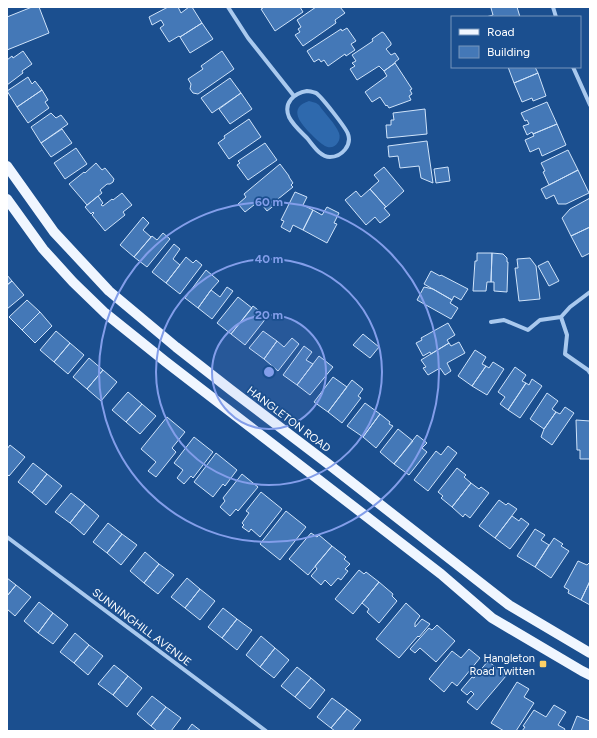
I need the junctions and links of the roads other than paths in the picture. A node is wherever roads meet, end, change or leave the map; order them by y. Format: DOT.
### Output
graph roads {
  1 [pos="228,7"];
  2 [pos="573,68"];
  3 [pos="294,96"];
  4 [pos="590,105"];
  5 [pos="7,166"];
  6 [pos="7,199"];
  7 [pos="590,292"];
  8 [pos="562,317"];
  9 [pos="491,322"];
  10 [pos="176,347"];
  11 [pos="166,362"];
  12 [pos="590,373"];
  13 [pos="7,537"];
  14 [pos="452,561"];
  15 [pos="441,574"];
  16 [pos="590,653"];
  17 [pos="590,675"];
  18 [pos="266,731"];
  1 -- 3 [label="street"];
  2 -- 4 [label="street"];
  3 -- 3 [label="street"];
  5 -- 10 [label="main road, HANGLETON ROAD"];
  6 -- 11 [label="main road"];
  7 -- 8 [label="street"];
  8 -- 9 [label="street"];
  8 -- 12 [label="street"];
  10 -- 11 [label="main road"];
  10 -- 14 [label="main road, HANGLETON ROAD"];
  11 -- 15 [label="main road"];
  13 -- 18 [label="street, SUNNINGHILL AVENUE"];
  14 -- 15 [label="main road"];
  14 -- 16 [label="main road, HANGLETON ROAD"];
  15 -- 17 [label="main road"];
}
